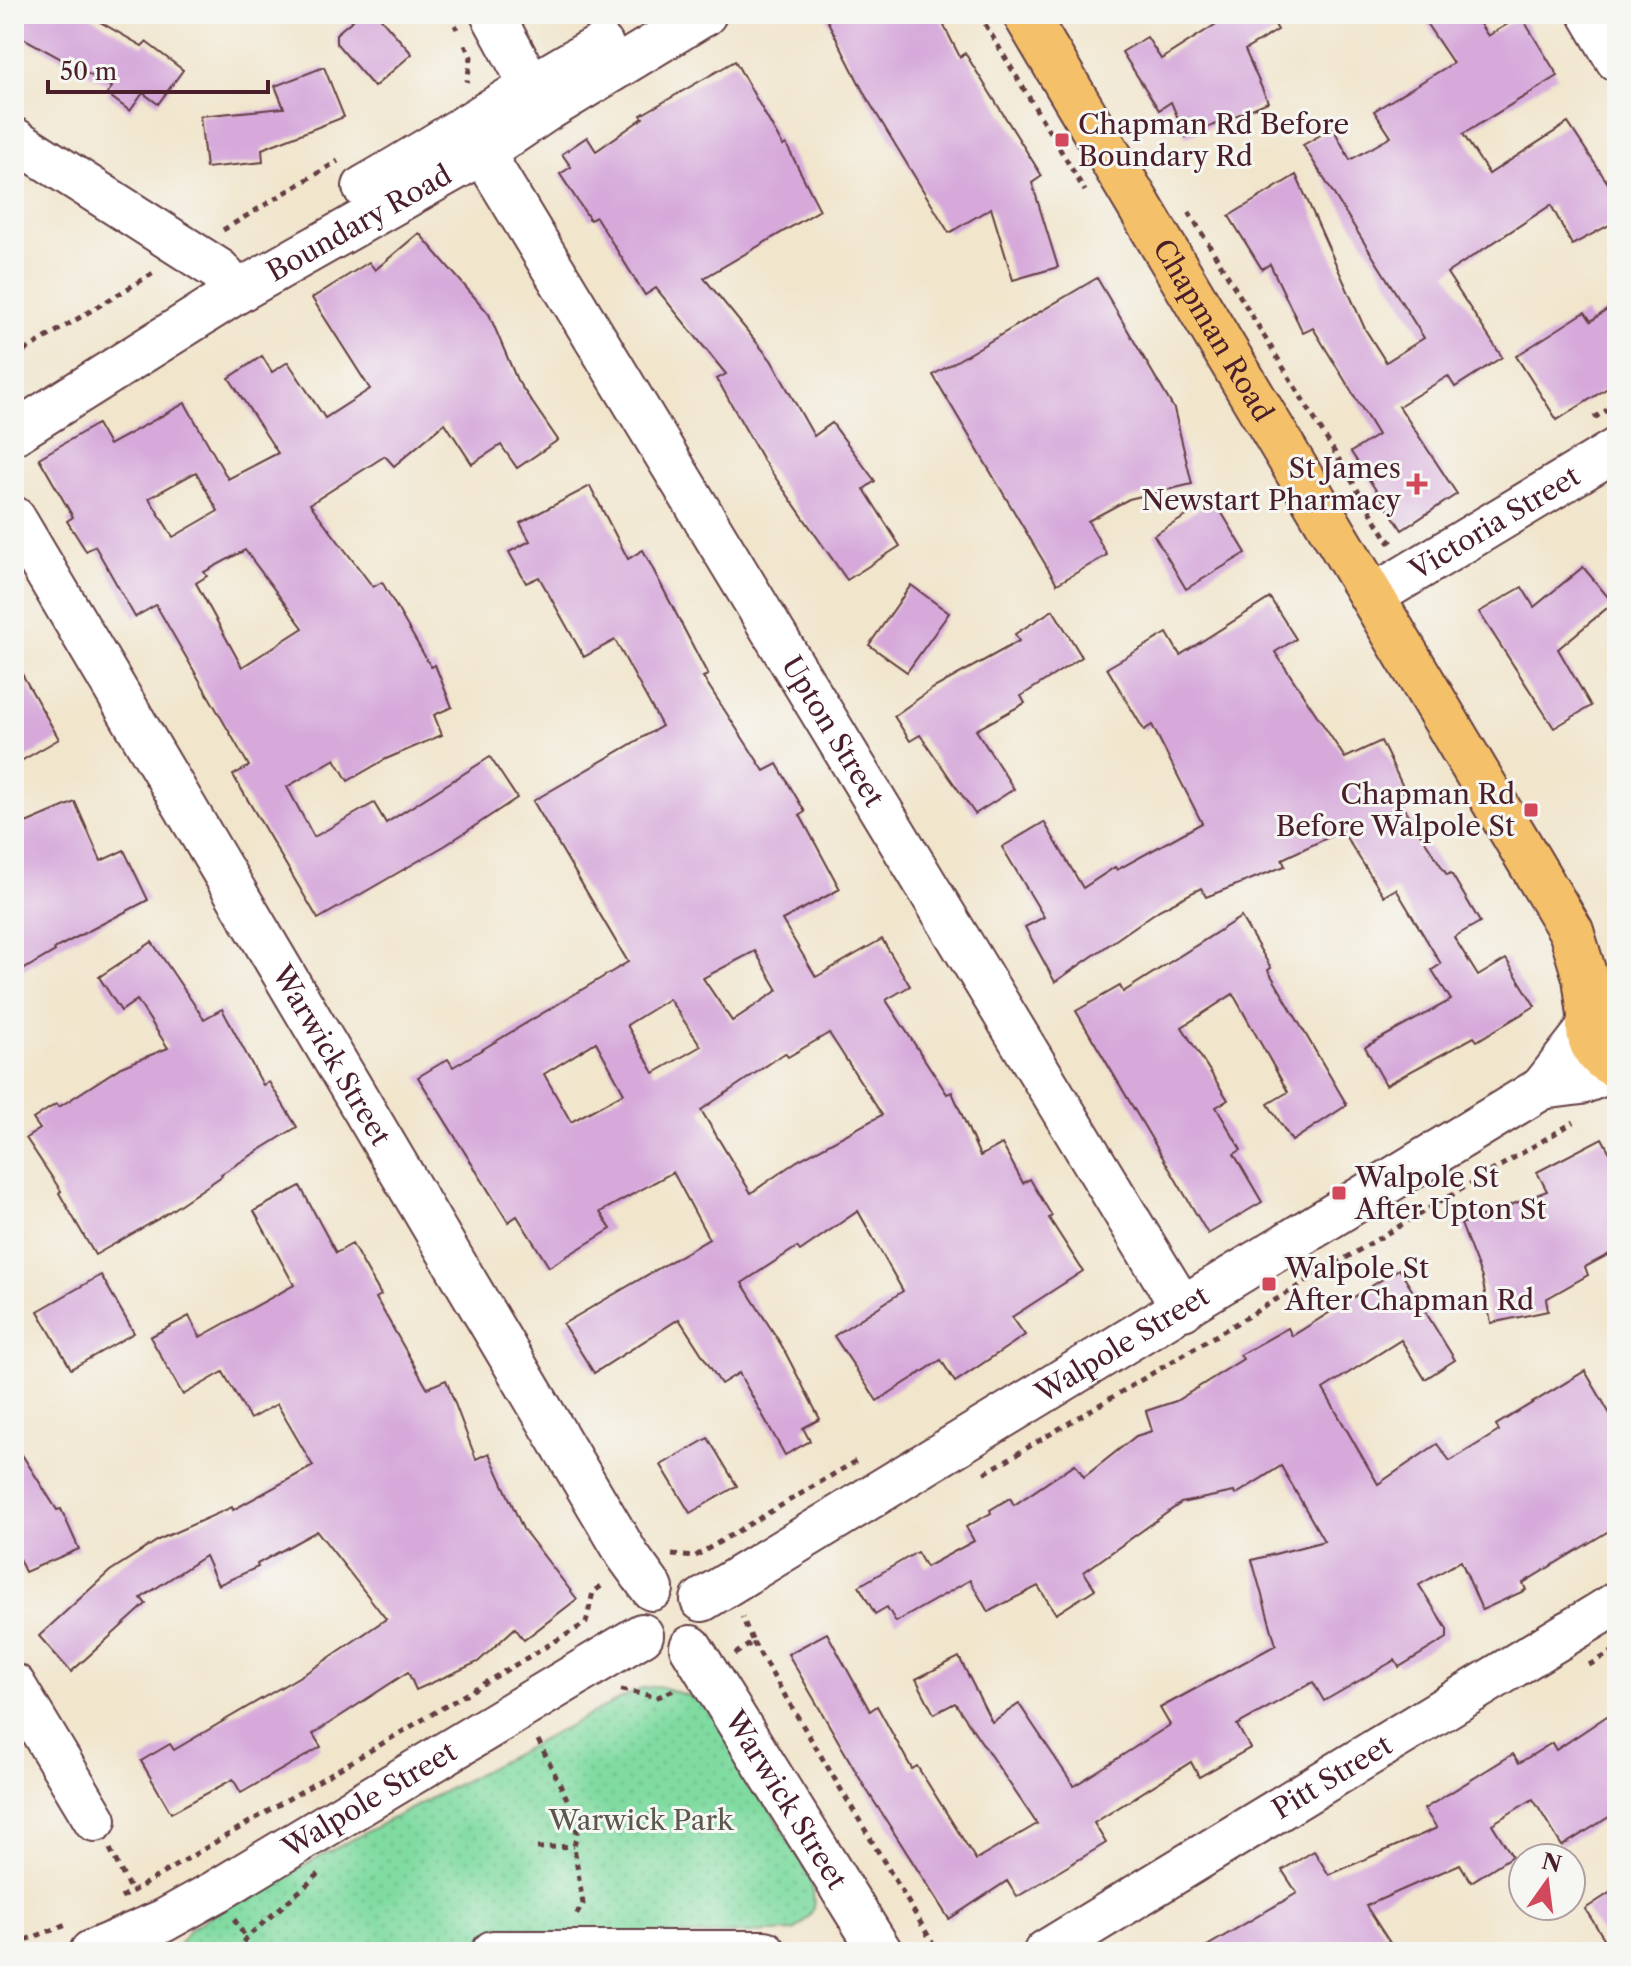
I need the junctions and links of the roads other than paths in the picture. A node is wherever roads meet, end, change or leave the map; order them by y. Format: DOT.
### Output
graph roads {
  1 [pos="492,14"];
  2 [pos="659,14"];
  3 [pos="705,14"];
  4 [pos="1590,14"];
  5 [pos="1026,15"];
  6 [pos="1617,60"];
  7 [pos="529,83"];
  8 [pos="14,139"];
  9 [pos="483,153"];
  10 [pos="215,271"];
  11 [pos="14,399"];
  12 [pos="14,433"];
  13 [pos="1617,449"];
  14 [pos="14,518"];
  15 [pos="1373,596"];
  16 [pos="1571,931"];
  17 [pos="1617,977"];
  18 [pos="1598,1011"];
  19 [pos="1617,1067"];
  20 [pos="1542,1088"];
  21 [pos="1183,1309"];
  22 [pos="632,1584"];
  23 [pos="702,1600"];
  24 [pos="1617,1603"];
  25 [pos="642,1635"];
  26 [pos="703,1662"];
  27 [pos="14,1685"];
  28 [pos="95,1820"];
  29 [pos="85,1936"];
  30 [pos="565,1950"];
  31 [pos="493,1952"];
  32 [pos="765,1952"];
  33 [pos="881,1952"];
  34 [pos="1045,1952"];
  1 -- 7 [label="street"];
  2 -- 7 [label="street, Boundary Road"];
  3 -- 7 [label="street, Boundary Road"];
  4 -- 6 [label="street"];
  5 -- 15 [label="main road, Chapman Road"];
  7 -- 9 [label="street, Boundary Road"];
  7 -- 10 [label="street, Boundary Road"];
  8 -- 10 [label="street"];
  9 -- 10 [label="street, Boundary Road"];
  9 -- 21 [label="street, Upton Street"];
  10 -- 11 [label="street, Boundary Road"];
  10 -- 12 [label="street, Boundary Road"];
  13 -- 15 [label="street, Victoria Street"];
  14 -- 22 [label="street, Warwick Street"];
  15 -- 16 [label="main road, Chapman Road"];
  16 -- 17 [label="main road, Chapman Road"];
  16 -- 18 [label="main road, Chapman Road"];
  18 -- 19 [label="main road"];
  18 -- 20 [label="street, Walpole Street"];
  19 -- 20 [label="street, Walpole Street"];
  20 -- 21 [label="street, Walpole Street"];
  21 -- 23 [label="street, Walpole Street"];
  22 -- 23 [label="street"];
  22 -- 25 [label="street"];
  23 -- 26 [label="street"];
  24 -- 34 [label="street, Pitt Street"];
  25 -- 26 [label="street"];
  25 -- 29 [label="street, Walpole Street"];
  26 -- 33 [label="street, Warwick Street"];
  27 -- 28 [label="street"];
  30 -- 31 [label="street"];
  30 -- 32 [label="street"];
}
